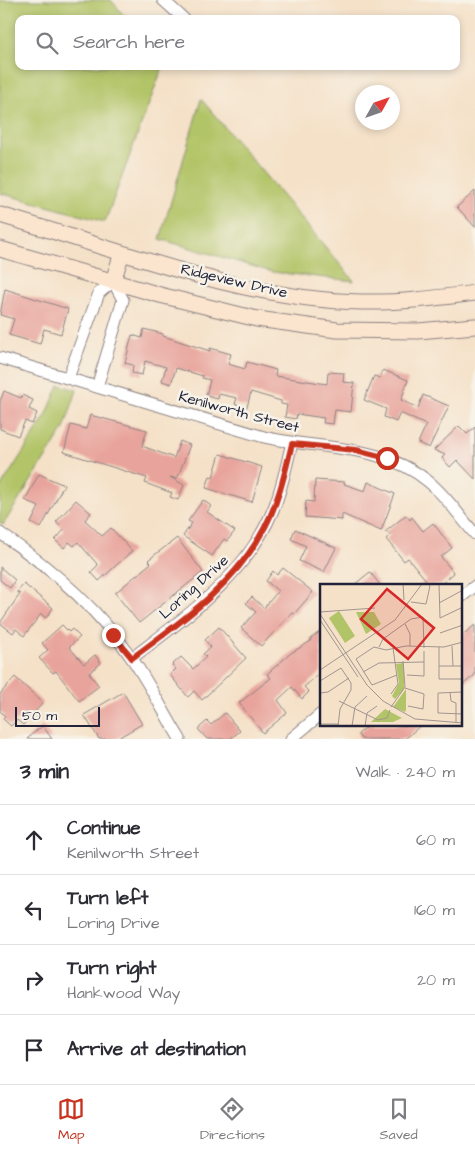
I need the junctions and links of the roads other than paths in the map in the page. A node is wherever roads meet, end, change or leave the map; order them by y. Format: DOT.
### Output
graph roads {
  1 [pos="163,0"];
  2 [pos="180,15"];
  3 [pos="0,215"];
  4 [pos="0,249"];
  5 [pos="122,253"];
  6 [pos="113,280"];
  7 [pos="475,293"];
  8 [pos="475,326"];
  9 [pos="0,358"];
  10 [pos="68,378"];
  11 [pos="97,387"];
  12 [pos="292,444"];
  13 [pos="0,533"];
  14 [pos="475,534"];
  15 [pos="475,586"];
  16 [pos="462,596"];
  17 [pos="132,658"];
  18 [pos="320,715"];
  19 [pos="180,739"];
  20 [pos="291,739"];
  1 -- 2 [label="street"];
  3 -- 5 [label="main road, Ridgeview Drive"];
  4 -- 6 [label="main road, Ridgeview Drive"];
  5 -- 6 [label="main road"];
  5 -- 7 [label="main road, Ridgeview Drive"];
  6 -- 8 [label="main road, Ridgeview Drive"];
  6 -- 10 [label="street"];
  6 -- 11 [label="street"];
  9 -- 10 [label="street, Kenilworth Street"];
  10 -- 11 [label="street, Kenilworth Street"];
  11 -- 12 [label="street, Kenilworth Street"];
  12 -- 14 [label="street, Kenilworth Street"];
  12 -- 17 [label="street, Loring Drive"];
  13 -- 17 [label="street"];
  15 -- 16 [label="street"];
  17 -- 19 [label="street"];
  18 -- 20 [label="street"];
}
